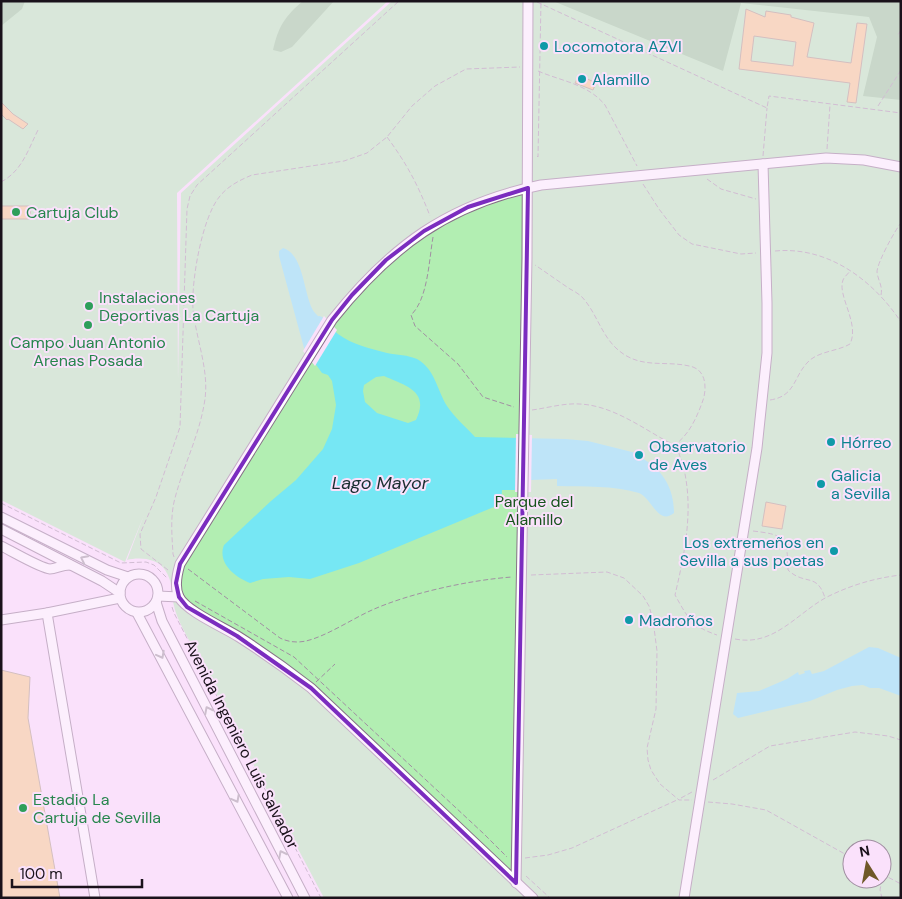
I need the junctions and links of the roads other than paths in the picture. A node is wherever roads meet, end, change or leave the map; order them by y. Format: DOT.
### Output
graph roads {
  1 [pos="528,1"];
  2 [pos="763,164"];
  3 [pos="901,167"];
  4 [pos="528,188"];
  5 [pos="1,517"];
  6 [pos="1,530"];
  7 [pos="1,546"];
  8 [pos="72,565"];
  9 [pos="128,577"];
  10 [pos="120,596"];
  11 [pos="178,597"];
  12 [pos="157,599"];
  13 [pos="47,613"];
  14 [pos="137,613"];
  15 [pos="1,620"];
  16 [pos="516,882"];
  17 [pos="95,898"];
  18 [pos="288,898"];
  19 [pos="305,898"];
  20 [pos="532,898"];
  21 [pos="684,898"];
  1 -- 4 [label="street"];
  2 -- 3 [label="street"];
  2 -- 4 [label="street"];
  2 -- 21 [label="street"];
  4 -- 11 [label="street"];
  4 -- 16 [label="street"];
  9 -- 5 [label="street, one-way"];
  6 -- 8 [label="street"];
  7 -- 8 [label="street"];
  8 -- 10 [label="street"];
  9 -- 10 [label="street"];
  9 -- 12 [label="street"];
  10 -- 13 [label="street"];
  10 -- 14 [label="street"];
  11 -- 12 [label="street"];
  11 -- 16 [label="street"];
  12 -- 14 [label="street"];
  19 -- 12 [label="street, Avenida Ingeniero Luis Salvador, one-way"];
  13 -- 15 [label="street"];
  13 -- 17 [label="street"];
  14 -- 18 [label="street, Avenida Ingeniero Luis Salvador, one-way"];
  16 -- 20 [label="street"];
}
